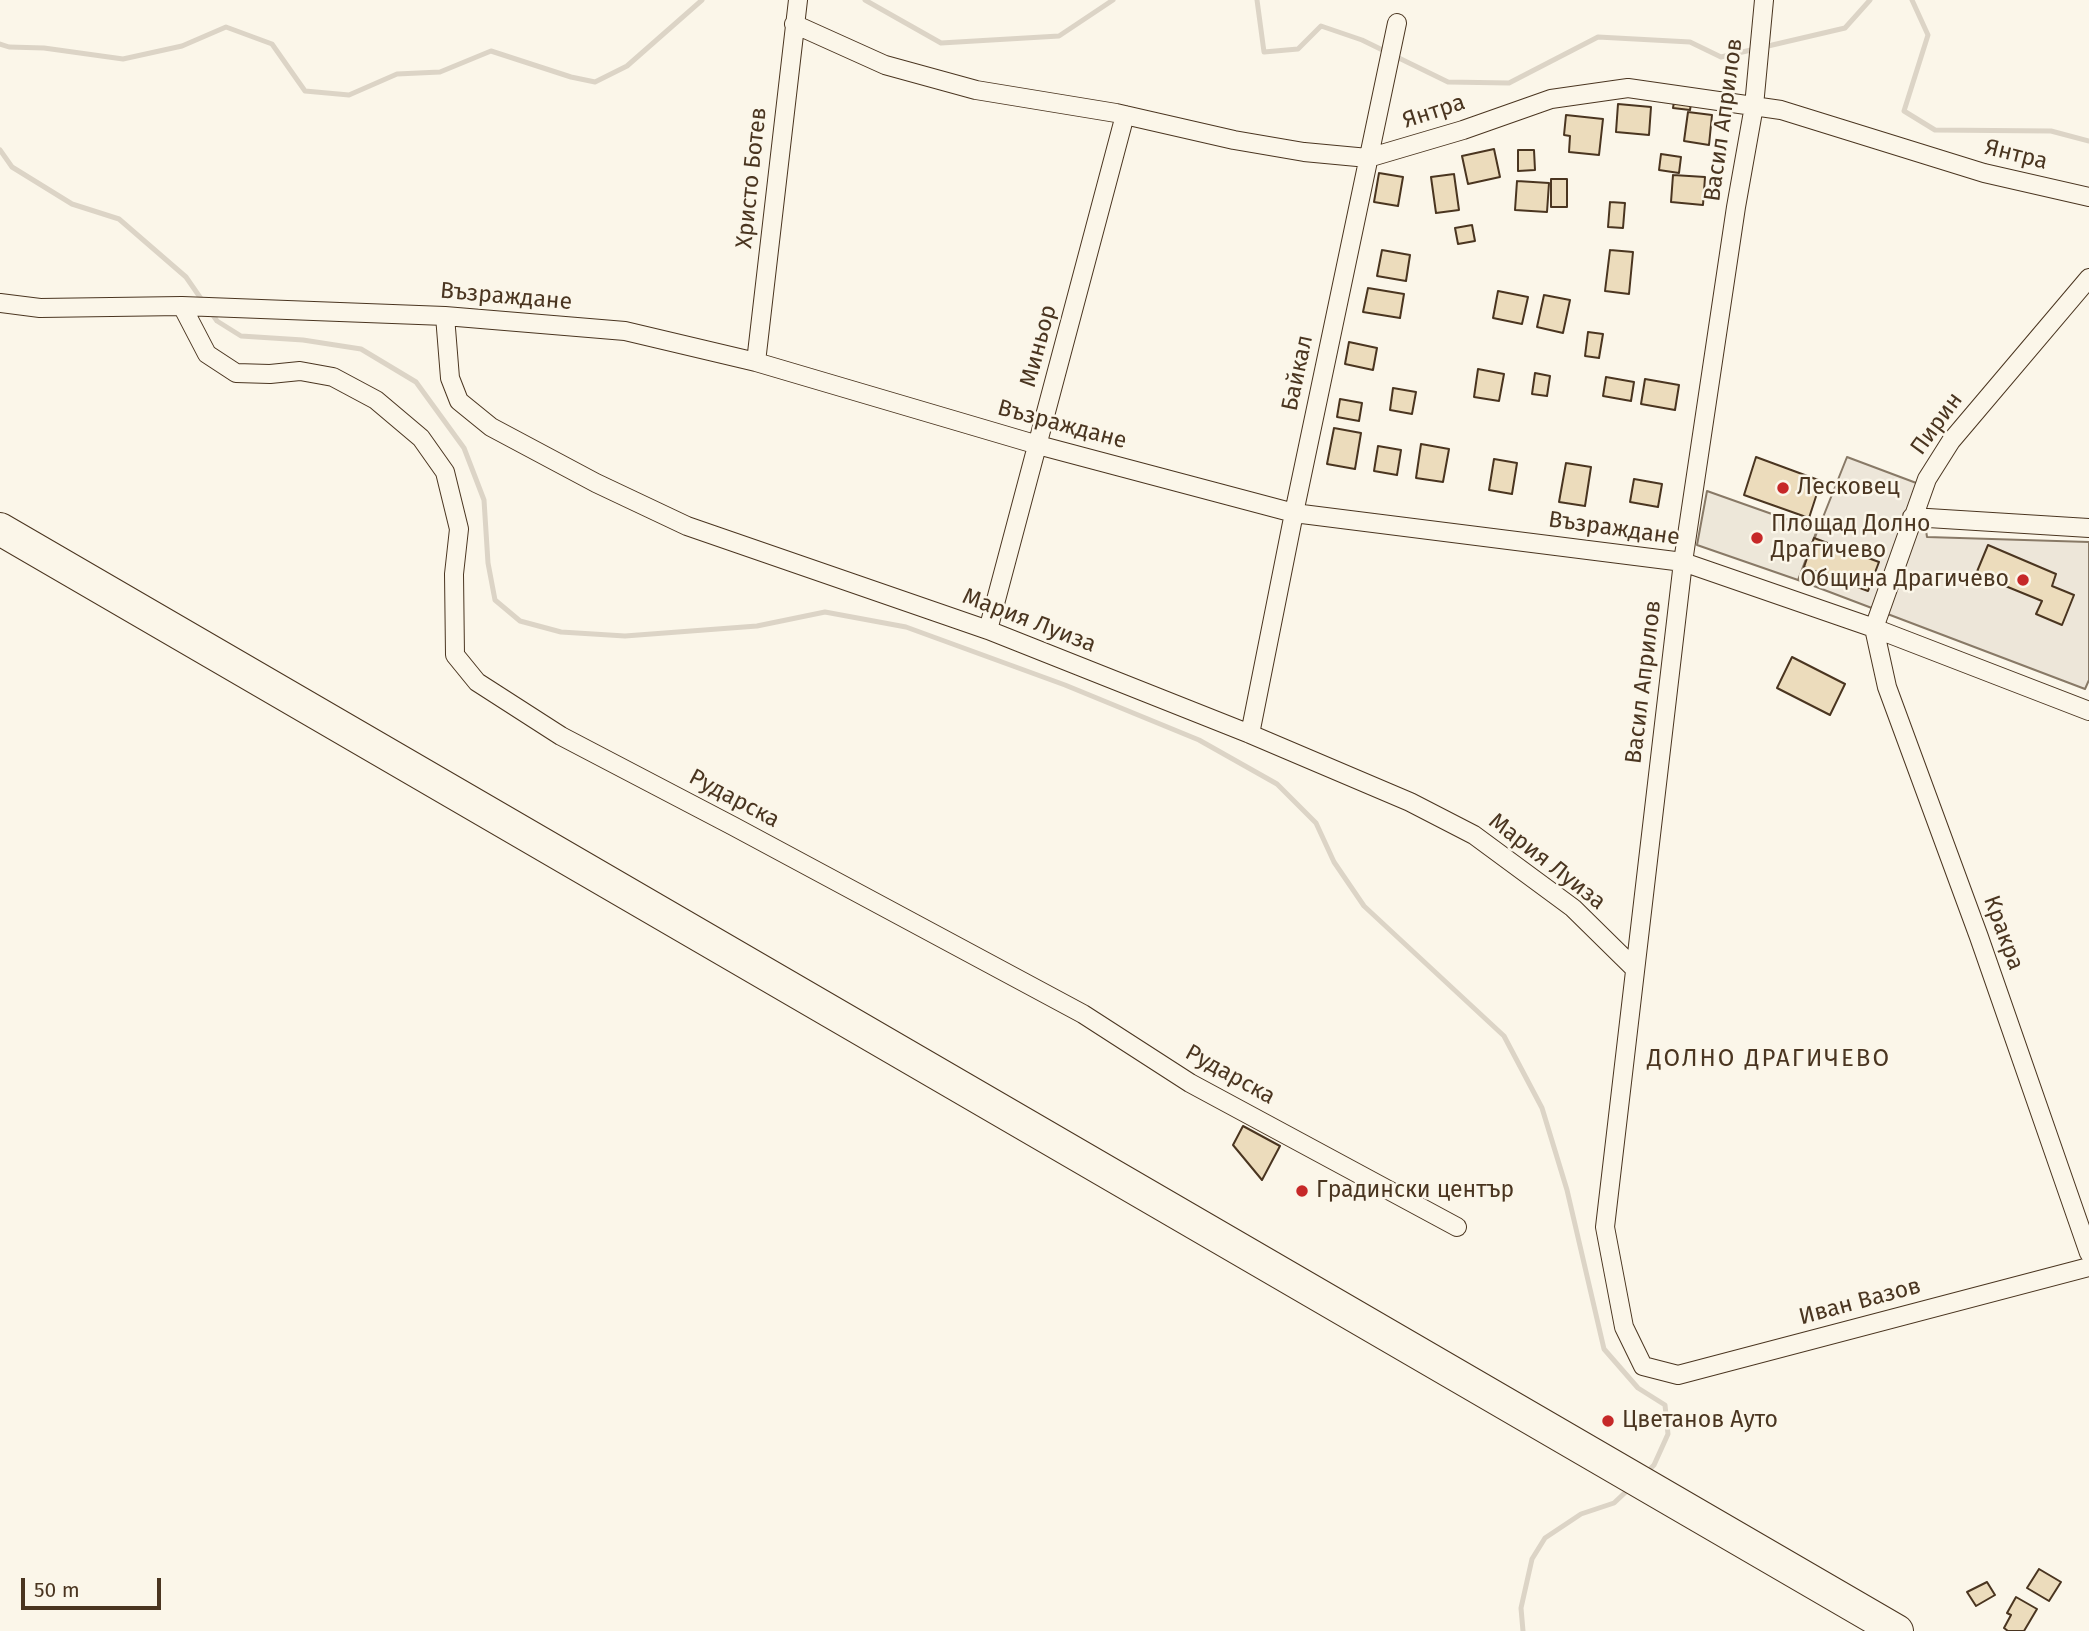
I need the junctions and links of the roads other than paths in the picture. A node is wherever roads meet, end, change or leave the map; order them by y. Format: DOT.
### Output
graph roads {
  1 [pos="1764,0"];
  2 [pos="796,12"];
  3 [pos="1397,23"];
  4 [pos="1754,106"];
  5 [pos="1125,115"];
  6 [pos="1368,159"];
  7 [pos="2089,197"];
  8 [pos="2089,278"];
  9 [pos="0,303"];
  10 [pos="188,306"];
  11 [pos="445,316"];
  12 [pos="756,362"];
  13 [pos="1038,445"];
  14 [pos="1294,513"];
  15 [pos="1912,517"];
  16 [pos="2089,528"];
  17 [pos="0,529"];
  18 [pos="1683,562"];
  19 [pos="1874,628"];
  20 [pos="988,630"];
  21 [pos="2089,711"];
  22 [pos="1250,734"];
  23 [pos="1634,968"];
  24 [pos="1457,1227"];
  25 [pos="2089,1253"];
  26 [pos="2089,1267"];
  27 [pos="1643,1366"];
  28 [pos="1897,1631"];
  1 -- 4 [label="street, Васил Априлов"];
  2 -- 5 [label="street, Янтра"];
  2 -- 12 [label="street, Христо Ботев"];
  3 -- 6 [label="street, Байкал"];
  4 -- 6 [label="street, Янтра"];
  4 -- 7 [label="street, Янтра"];
  4 -- 18 [label="street, Васил Априлов"];
  5 -- 6 [label="street, Янтра"];
  5 -- 13 [label="street, Миньор"];
  6 -- 14 [label="street, Байкал"];
  8 -- 15 [label="street, Пирин"];
  9 -- 10 [label="street, Възраждане"];
  10 -- 11 [label="street, Възраждане"];
  10 -- 24 [label="street, Рударска"];
  11 -- 12 [label="street, Възраждане"];
  11 -- 20 [label="street, Мария Луиза"];
  12 -- 13 [label="street, Възраждане"];
  13 -- 14 [label="street, Възраждане"];
  13 -- 20 [label="street, Миньор"];
  14 -- 18 [label="street, Възраждане"];
  14 -- 22 [label="street, Байкал"];
  15 -- 16 [label="street"];
  15 -- 19 [label="street, Пирин"];
  17 -- 28 [label="highway"];
  18 -- 19 [label="street, Възраждане"];
  18 -- 23 [label="street, Васил Априлов"];
  19 -- 21 [label="street, Възраждане"];
  19 -- 25 [label="street, Кракра"];
  20 -- 22 [label="street, Мария Луиза"];
  22 -- 23 [label="street, Мария Луиза"];
  23 -- 27 [label="street, Васил Априлов"];
  26 -- 27 [label="street, Иван Вазов"];
}
